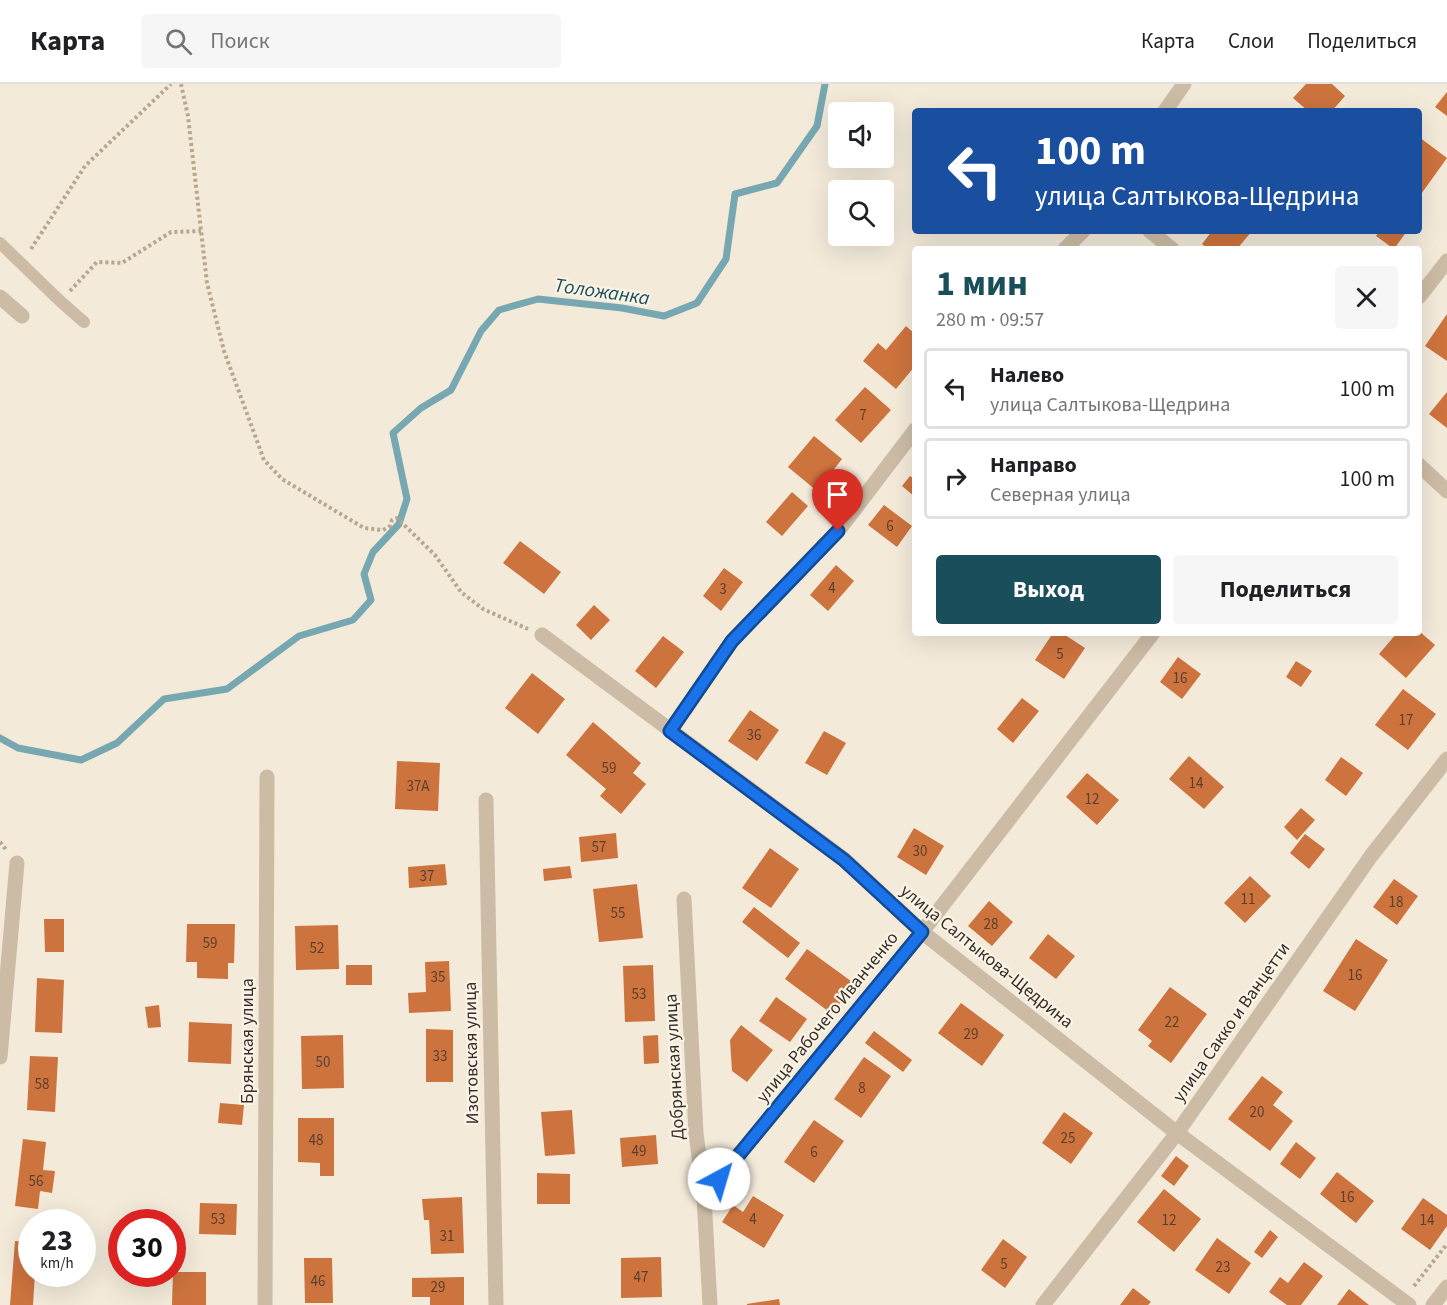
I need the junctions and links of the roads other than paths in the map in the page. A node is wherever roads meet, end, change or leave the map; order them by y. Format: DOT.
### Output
graph roads {
  1 [pos="1184,84"];
  2 [pos="1167,108"];
  3 [pos="1080,234"];
  4 [pos="1154,234"];
  5 [pos="0,243"];
  6 [pos="1068,246"];
  7 [pos="1168,246"];
  8 [pos="1447,261"];
  9 [pos="1422,293"];
  10 [pos="0,297"];
  11 [pos="22,316"];
  12 [pos="84,322"];
  13 [pos="912,434"];
  14 [pos="1422,468"];
  15 [pos="1447,491"];
  16 [pos="542,635"];
  17 [pos="1151,636"];
  18 [pos="670,731"];
  19 [pos="1447,759"];
  20 [pos="267,777"];
  21 [pos="486,800"];
  22 [pos="16,863"];
  23 [pos="684,899"];
  24 [pos="922,932"];
  25 [pos="0,1057"];
  26 [pos="1177,1133"];
  27 [pos="704,1197"];
  28 [pos="1447,1287"];
  29 [pos="1406,1303"];
  30 [pos="265,1305"];
  31 [pos="496,1305"];
  32 [pos="711,1305"];
  33 [pos="1042,1305"];
  34 [pos="1433,1305"];
  1 -- 2 [label="street"];
  3 -- 6 [label="street"];
  4 -- 7 [label="street"];
  5 -- 12 [label="lane"];
  8 -- 9 [label="street"];
  10 -- 11 [label="street"];
  13 -- 18 [label="street"];
  14 -- 15 [label="street"];
  16 -- 18 [label="street, улица Салтыкова-Щедрина"];
  17 -- 24 [label="street, улица Рабочего Иванченко"];
  18 -- 24 [label="street, улица Салтыкова-Щедрина"];
  19 -- 26 [label="street, улица Сакко и Ванцетти"];
  20 -- 30 [label="street, Брянская улица"];
  21 -- 31 [label="street, Изотовская улица"];
  22 -- 25 [label="street"];
  23 -- 27 [label="street, Добрянская улица"];
  24 -- 26 [label="street, улица Салтыкова-Щедрина"];
  24 -- 27 [label="street, улица Рабочего Иванченко"];
  26 -- 29 [label="street, улица Салтыкова-Щедрина"];
  26 -- 33 [label="street, улица Сакко и Ванцетти"];
  27 -- 32 [label="street, Добрянская улица"];
  28 -- 34 [label="street"];
}
